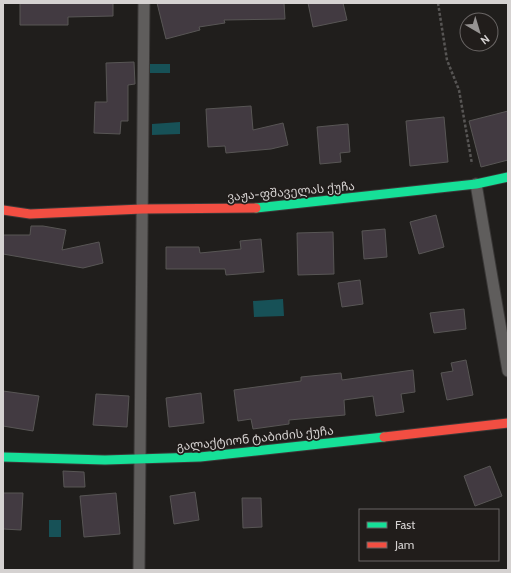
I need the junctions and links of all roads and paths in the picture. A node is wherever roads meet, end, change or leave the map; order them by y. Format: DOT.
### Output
graph roads {
  1 [pos="144,3"];
  2 [pos="438,3"];
  3 [pos="508,177"];
  4 [pos="476,184"];
  5 [pos="142,209"];
  6 [pos="3,210"];
  7 [pos="508,370"];
  8 [pos="508,423"];
  9 [pos="3,456"];
  10 [pos="139,459"];
  11 [pos="139,570"];
  1 -- 5 [label="lane"];
  2 -- 4 [label="path"];
  3 -- 4 [label="street, ვაჟა-ფშაველას ქუჩა"];
  4 -- 5 [label="street, ვაჟა-ფშაველას ქუჩა"];
  4 -- 7 [label="lane"];
  5 -- 6 [label="street, ვაჟა-ფშაველას ქუჩა"];
  5 -- 10 [label="lane"];
  8 -- 10 [label="street, გალაქტიონ ტაბიძის ქუჩა"];
  9 -- 10 [label="street, გალაქტიონ ტაბიძის ქუჩა"];
  10 -- 11 [label="lane"];
}
